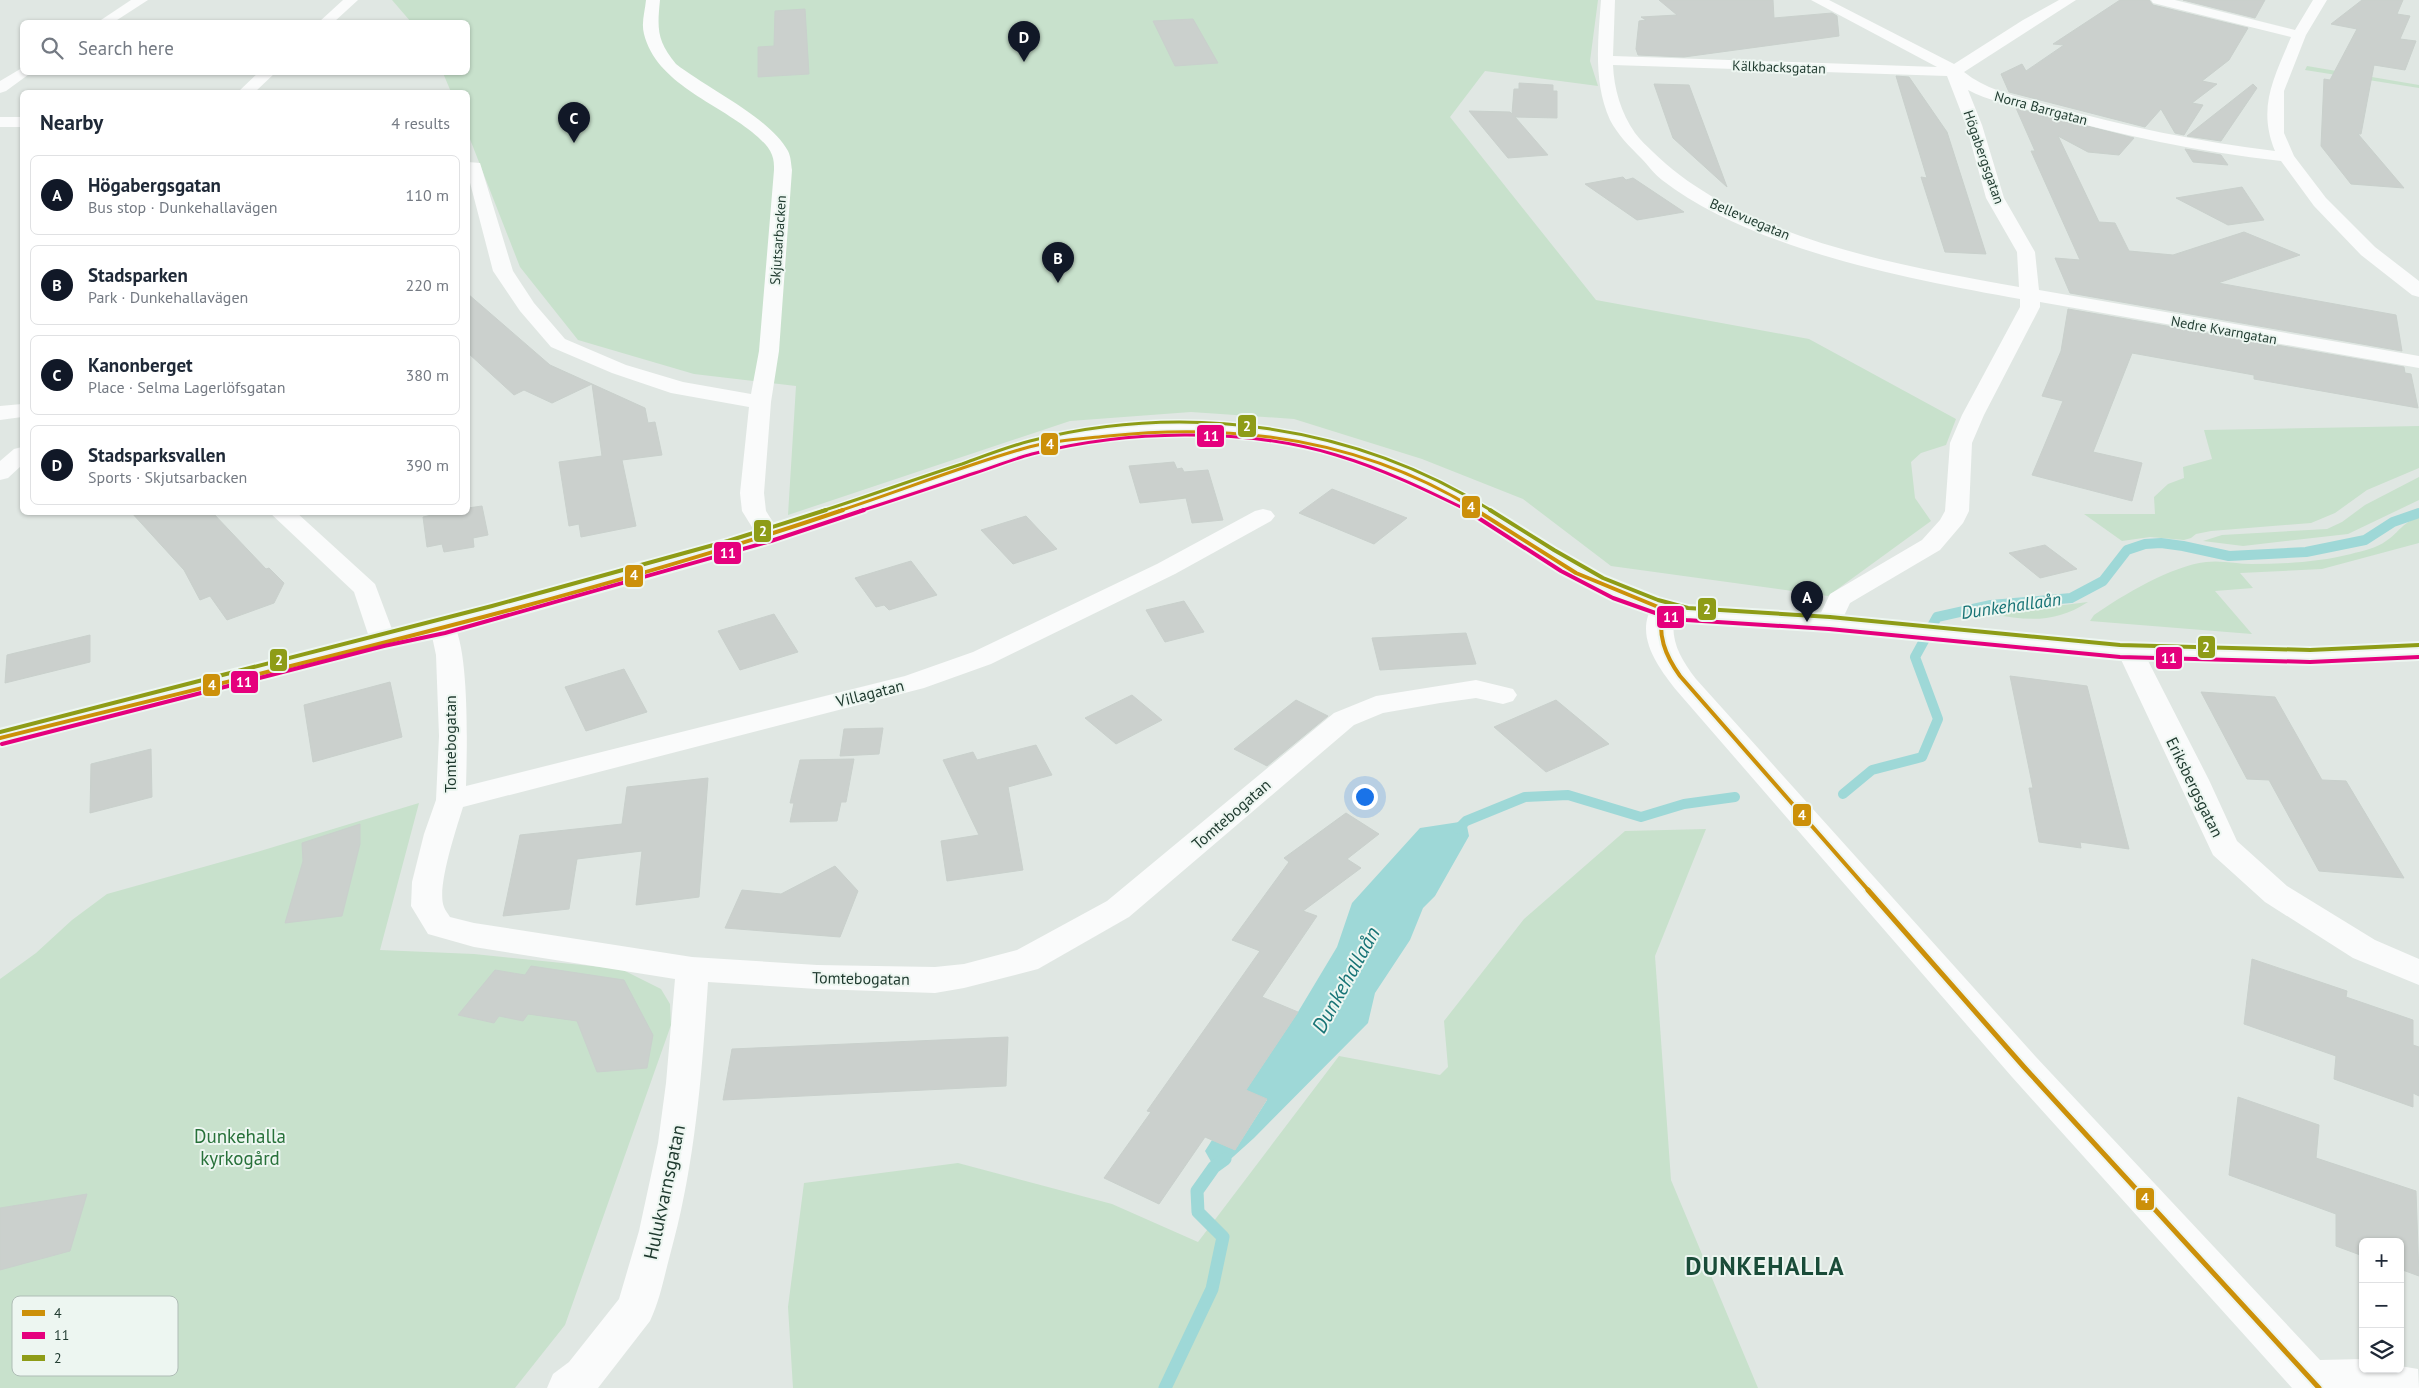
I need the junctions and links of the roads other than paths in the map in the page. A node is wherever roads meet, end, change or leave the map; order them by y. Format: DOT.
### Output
graph roads {
  1 [pos="142,0"];
  2 [pos="351,0"];
  3 [pos="653,0"];
  4 [pos="1608,0"];
  5 [pos="1818,0"];
  6 [pos="2069,0"];
  7 [pos="2158,0"];
  8 [pos="2320,0"];
  9 [pos="108,20"];
  10 [pos="328,20"];
  11 [pos="2299,35"];
  12 [pos="1606,60"];
  13 [pos="1953,72"];
  14 [pos="20,75"];
  15 [pos="266,75"];
  16 [pos="0,88"];
  17 [pos="248,90"];
  18 [pos="0,122"];
  19 [pos="20,122"];
  20 [pos="2286,158"];
  21 [pos="470,167"];
  22 [pos="2419,291"];
  23 [pos="2030,294"];
  24 [pos="2419,362"];
  25 [pos="760,402"];
  26 [pos="20,411"];
  27 [pos="0,413"];
  28 [pos="20,456"];
  29 [pos="0,473"];
  30 [pos="284,515"];
  31 [pos="1263,516"];
  32 [pos="769,535"];
  33 [pos="1663,609"];
  34 [pos="1829,624"];
  35 [pos="443,627"];
  36 [pos="383,640"];
  37 [pos="2130,651"];
  38 [pos="2419,651"];
  39 [pos="1503,695"];
  40 [pos="0,738"];
  41 [pos="450,800"];
  42 [pos="692,969"];
  43 [pos="2419,974"];
  44 [pos="2316,1384"];
  45 [pos="568,1388"];
  46 [pos="2418,1388"];
  1 -- 9 [label="street"];
  2 -- 10 [label="street"];
  3 -- 25 [label="street, Skjutsarbacken"];
  4 -- 12 [label="street, Bellevuegatan"];
  5 -- 13 [label="street, Norra Barrgatan"];
  6 -- 13 [label="street"];
  7 -- 11 [label="street"];
  8 -- 11 [label="street"];
  11 -- 20 [label="street"];
  12 -- 13 [label="street, Kälkbacksgatan"];
  12 -- 23 [label="street, Bellevuegatan"];
  13 -- 20 [label="street, Norra Barrgatan"];
  13 -- 23 [label="street, Högabergsgatan"];
  14 -- 16 [label="street"];
  15 -- 17 [label="street"];
  18 -- 19 [label="street"];
  20 -- 22 [label="street"];
  21 -- 25 [label="street"];
  23 -- 24 [label="street, Nedre Kvarngatan"];
  23 -- 34 [label="street, Högabergsgatan"];
  25 -- 32 [label="street, Skjutsarbacken"];
  26 -- 27 [label="street"];
  28 -- 29 [label="street"];
  30 -- 36 [label="street"];
  31 -- 41 [label="street, Villagatan"];
  32 -- 33 [label="street"];
  32 -- 35 [label="street"];
  33 -- 34 [label="street"];
  33 -- 44 [label="street"];
  34 -- 37 [label="street"];
  35 -- 36 [label="street"];
  35 -- 41 [label="street, Tomtebogatan"];
  36 -- 40 [label="street"];
  37 -- 38 [label="street"];
  37 -- 43 [label="street, Eriksbergsgatan"];
  39 -- 42 [label="street, Tomtebogatan"];
  41 -- 42 [label="street, Tomtebogatan"];
  42 -- 45 [label="street, Hulukvarnsgatan"];
  44 -- 46 [label="street"];
}
